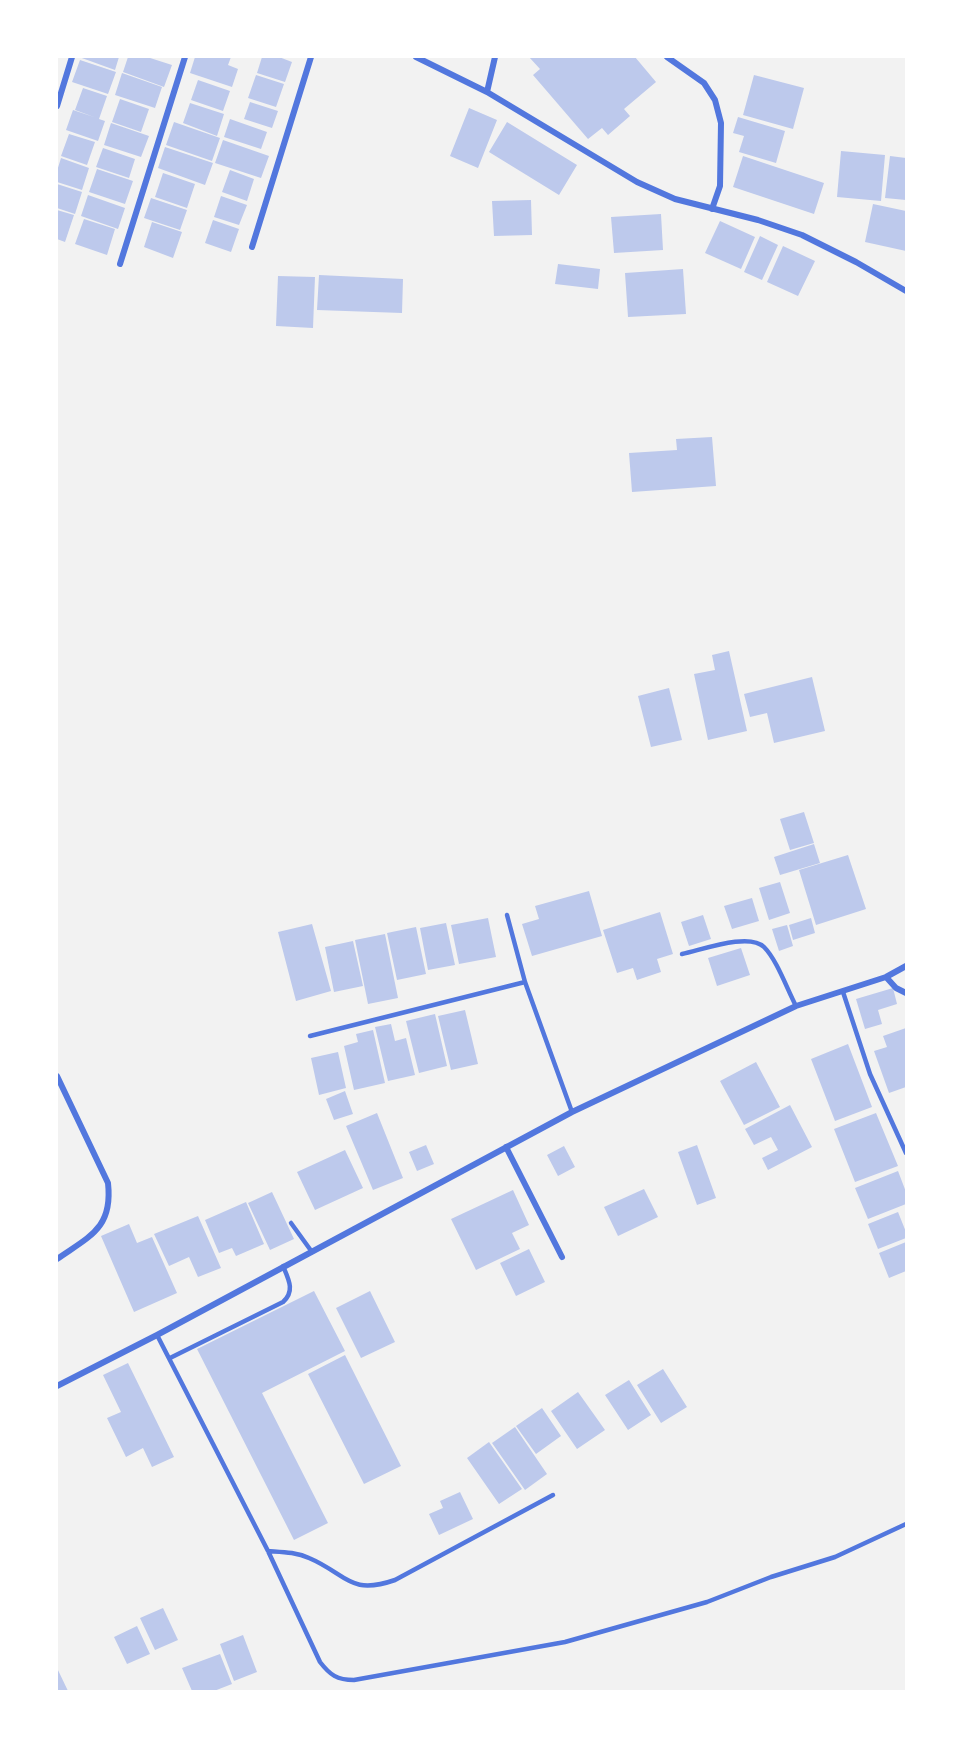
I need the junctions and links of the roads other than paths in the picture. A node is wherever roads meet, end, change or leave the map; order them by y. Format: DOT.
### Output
graph roads {
  1 [pos="72,57"];
  2 [pos="185,57"];
  3 [pos="311,57"];
  4 [pos="416,57"];
  5 [pos="495,57"];
  6 [pos="667,57"];
  7 [pos="487,92"];
  8 [pos="57,106"];
  9 [pos="712,209"];
  10 [pos="252,247"];
  11 [pos="120,264"];
  12 [pos="906,291"];
  13 [pos="507,915"];
  14 [pos="682,954"];
  15 [pos="906,966"];
  16 [pos="886,977"];
  17 [pos="525,982"];
  18 [pos="843,992"];
  19 [pos="906,993"];
  20 [pos="796,1006"];
  21 [pos="310,1036"];
  22 [pos="57,1076"];
  23 [pos="572,1112"];
  24 [pos="506,1147"];
  25 [pos="906,1153"];
  26 [pos="291,1223"];
  27 [pos="312,1252"];
  28 [pos="562,1257"];
  29 [pos="57,1259"];
  30 [pos="283,1266"];
  31 [pos="157,1335"];
  32 [pos="170,1358"];
  33 [pos="57,1386"];
  34 [pos="553,1495"];
  35 [pos="906,1524"];
  36 [pos="268,1551"];
  1 -- 8 [label="street"];
  2 -- 11 [label="street"];
  3 -- 10 [label="street"];
  4 -- 7 [label="street"];
  5 -- 7 [label="street"];
  6 -- 9 [label="street"];
  7 -- 9 [label="street"];
  9 -- 12 [label="street"];
  13 -- 17 [label="lane"];
  14 -- 20 [label="lane"];
  15 -- 16 [label="street"];
  16 -- 18 [label="street"];
  16 -- 19 [label="street"];
  17 -- 21 [label="lane"];
  17 -- 23 [label="lane"];
  18 -- 20 [label="street"];
  18 -- 25 [label="lane"];
  20 -- 23 [label="street"];
  22 -- 29 [label="street"];
  23 -- 24 [label="street"];
  24 -- 27 [label="street"];
  24 -- 28 [label="street"];
  26 -- 27 [label="lane"];
  27 -- 30 [label="street"];
  30 -- 31 [label="street"];
  30 -- 32 [label="lane"];
  31 -- 32 [label="lane"];
  31 -- 33 [label="street"];
  32 -- 36 [label="lane"];
  34 -- 36 [label="lane"];
  35 -- 36 [label="lane"];
}
